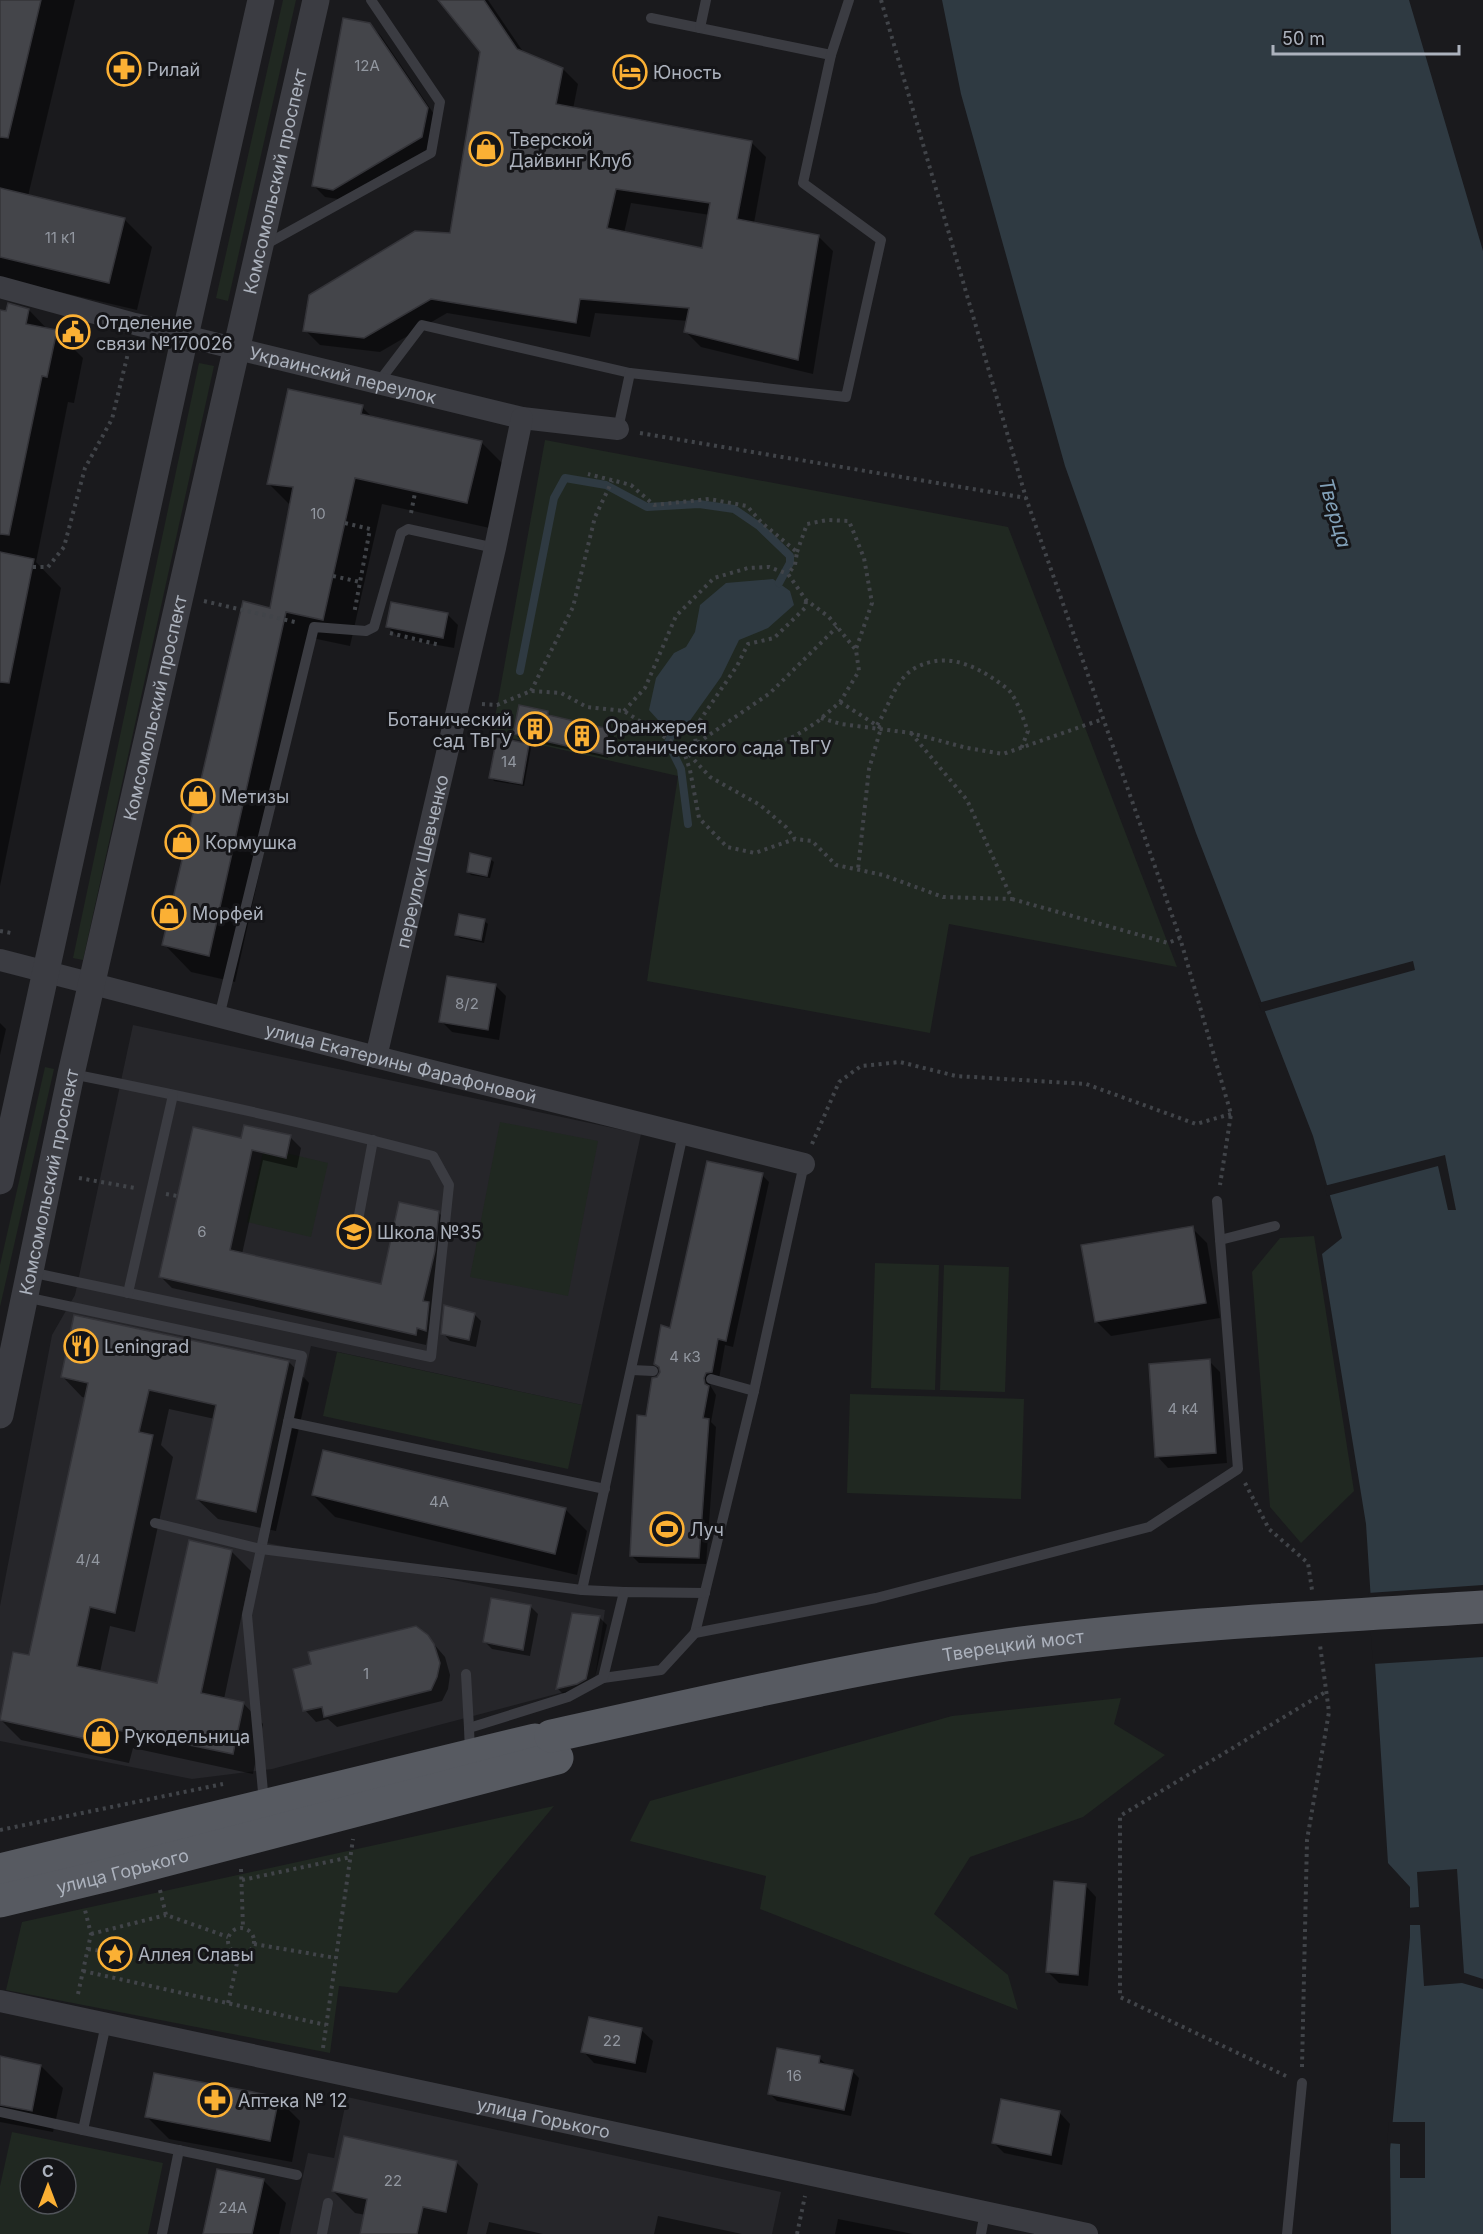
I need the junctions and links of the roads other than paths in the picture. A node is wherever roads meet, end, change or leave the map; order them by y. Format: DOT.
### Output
graph roads {
  1 [pos="261,0"];
  2 [pos="316,0"];
  3 [pos="371,0"];
  4 [pos="706,0"];
  5 [pos="849,0"];
  6 [pos="651,18"];
  7 [pos="700,28"];
  8 [pos="831,55"];
  9 [pos="260,247"];
  10 [pos="0,287"];
  11 [pos="185,336"];
  12 [pos="237,349"];
  13 [pos="630,373"];
  14 [pos="378,383"];
  15 [pos="522,418"];
  16 [pos="618,429"];
  17 [pos="495,548"];
  18 [pos="0,960"];
  19 [pos="47,972"];
  20 [pos="93,983"];
  21 [pos="219,1017"];
  22 [pos="376,1057"];
  23 [pos="71,1074"];
  24 [pos="173,1095"];
  25 [pos="683,1134"];
  26 [pos="373,1140"];
  27 [pos="804,1164"];
  28 [pos="0,1181"];
  29 [pos="1217,1201"];
  30 [pos="1275,1226"];
  31 [pos="356,1231"];
  32 [pos="1220,1240"];
  33 [pos="27,1285"];
  34 [pos="128,1293"];
  35 [pos="632,1370"];
  36 [pos="653,1371"];
  37 [pos="711,1379"];
  38 [pos="754,1391"];
  39 [pos="0,1415"];
  40 [pos="288,1422"];
  41 [pos="606,1489"];
  42 [pos="155,1523"];
  43 [pos="261,1549"];
  44 [pos="582,1590"];
  45 [pos="624,1592"];
  46 [pos="705,1593"];
  47 [pos="1483,1607"];
  48 [pos="1483,1628"];
  49 [pos="695,1633"];
  50 [pos="466,1674"];
  51 [pos="603,1678"];
  52 [pos="469,1742"];
  53 [pos="554,1747"];
  54 [pos="265,1806"];
  55 [pos="0,1870"];
  56 [pos="0,1901"];
  57 [pos="0,2001"];
  58 [pos="106,2024"];
  59 [pos="1302,2083"];
  60 [pos="0,2112"];
  61 [pos="84,2130"];
  62 [pos="180,2150"];
  63 [pos="297,2175"];
  64 [pos="328,2204"];
  65 [pos="983,2223"];
  66 [pos="162,2234"];
  67 [pos="322,2234"];
  68 [pos="1087,2234"];
  69 [pos="1287,2234"];
  1 -- 11 [label="street"];
  2 -- 9 [label="street, Комсомольский проспект"];
  3 -- 9 [label="lane"];
  4 -- 7 [label="lane"];
  5 -- 8 [label="lane"];
  6 -- 7 [label="lane"];
  7 -- 8 [label="lane"];
  8 -- 13 [label="lane"];
  9 -- 12 [label="street, Комсомольский проспект"];
  10 -- 11 [label="street, Украинский переулок"];
  11 -- 12 [label="street, Украинский переулок"];
  11 -- 19 [label="street"];
  12 -- 14 [label="street, Украинский переулок"];
  12 -- 20 [label="street, Комсомольский проспект"];
  13 -- 14 [label="lane"];
  13 -- 16 [label="lane"];
  14 -- 15 [label="street, Украинский переулок"];
  15 -- 16 [label="street, Украинский переулок"];
  15 -- 17 [label="street, переулок Шевченко"];
  17 -- 21 [label="lane"];
  17 -- 22 [label="street, переулок Шевченко"];
  18 -- 19 [label="street, улица Екатерины Фарафоновой"];
  19 -- 20 [label="street, улица Екатерины Фарафоновой"];
  19 -- 28 [label="street"];
  20 -- 21 [label="street, улица Екатерины Фарафоновой"];
  20 -- 23 [label="street, Комсомольский проспект"];
  21 -- 22 [label="street, улица Екатерины Фарафоновой"];
  22 -- 25 [label="street, улица Екатерины Фарафоновой"];
  23 -- 24 [label="lane"];
  23 -- 33 [label="street, Комсомольский проспект"];
  24 -- 26 [label="lane"];
  24 -- 34 [label="lane"];
  25 -- 27 [label="street, улица Екатерины Фарафоновой"];
  25 -- 35 [label="lane"];
  26 -- 31 [label="lane"];
  26 -- 34 [label="lane"];
  27 -- 38 [label="lane"];
  29 -- 32 [label="lane"];
  30 -- 32 [label="lane"];
  32 -- 49 [label="lane"];
  33 -- 34 [label="lane"];
  33 -- 39 [label="street, Комсомольский проспект"];
  33 -- 40 [label="lane"];
  35 -- 36 [label="lane"];
  35 -- 41 [label="lane"];
  37 -- 38 [label="lane"];
  38 -- 46 [label="lane"];
  40 -- 41 [label="lane"];
  40 -- 43 [label="lane"];
  41 -- 44 [label="lane"];
  42 -- 43 [label="lane"];
  43 -- 44 [label="lane"];
  43 -- 54 [label="lane"];
  44 -- 45 [label="lane"];
  45 -- 46 [label="lane"];
  45 -- 51 [label="lane"];
  46 -- 49 [label="lane"];
  47 -- 53 [label="main road, Тверецкий мост, bridge"];
  48 -- 53 [label="main road, Тверецкий мост"];
  49 -- 51 [label="lane"];
  50 -- 52 [label="lane"];
  51 -- 52 [label="lane"];
  52 -- 53 [label="main road, улица Горького"];
  52 -- 54 [label="main road, улица Горького"];
  53 -- 56 [label="main road, улица Горького"];
  54 -- 55 [label="main road, улица Горького"];
  57 -- 58 [label="street, улица Горького"];
  58 -- 61 [label="lane"];
  58 -- 65 [label="street, улица Горького"];
  59 -- 69 [label="lane"];
  60 -- 61 [label="lane"];
  61 -- 62 [label="lane"];
  62 -- 63 [label="lane"];
  62 -- 66 [label="lane"];
  64 -- 67 [label="lane"];
  65 -- 68 [label="street, улица Горького"];
}
